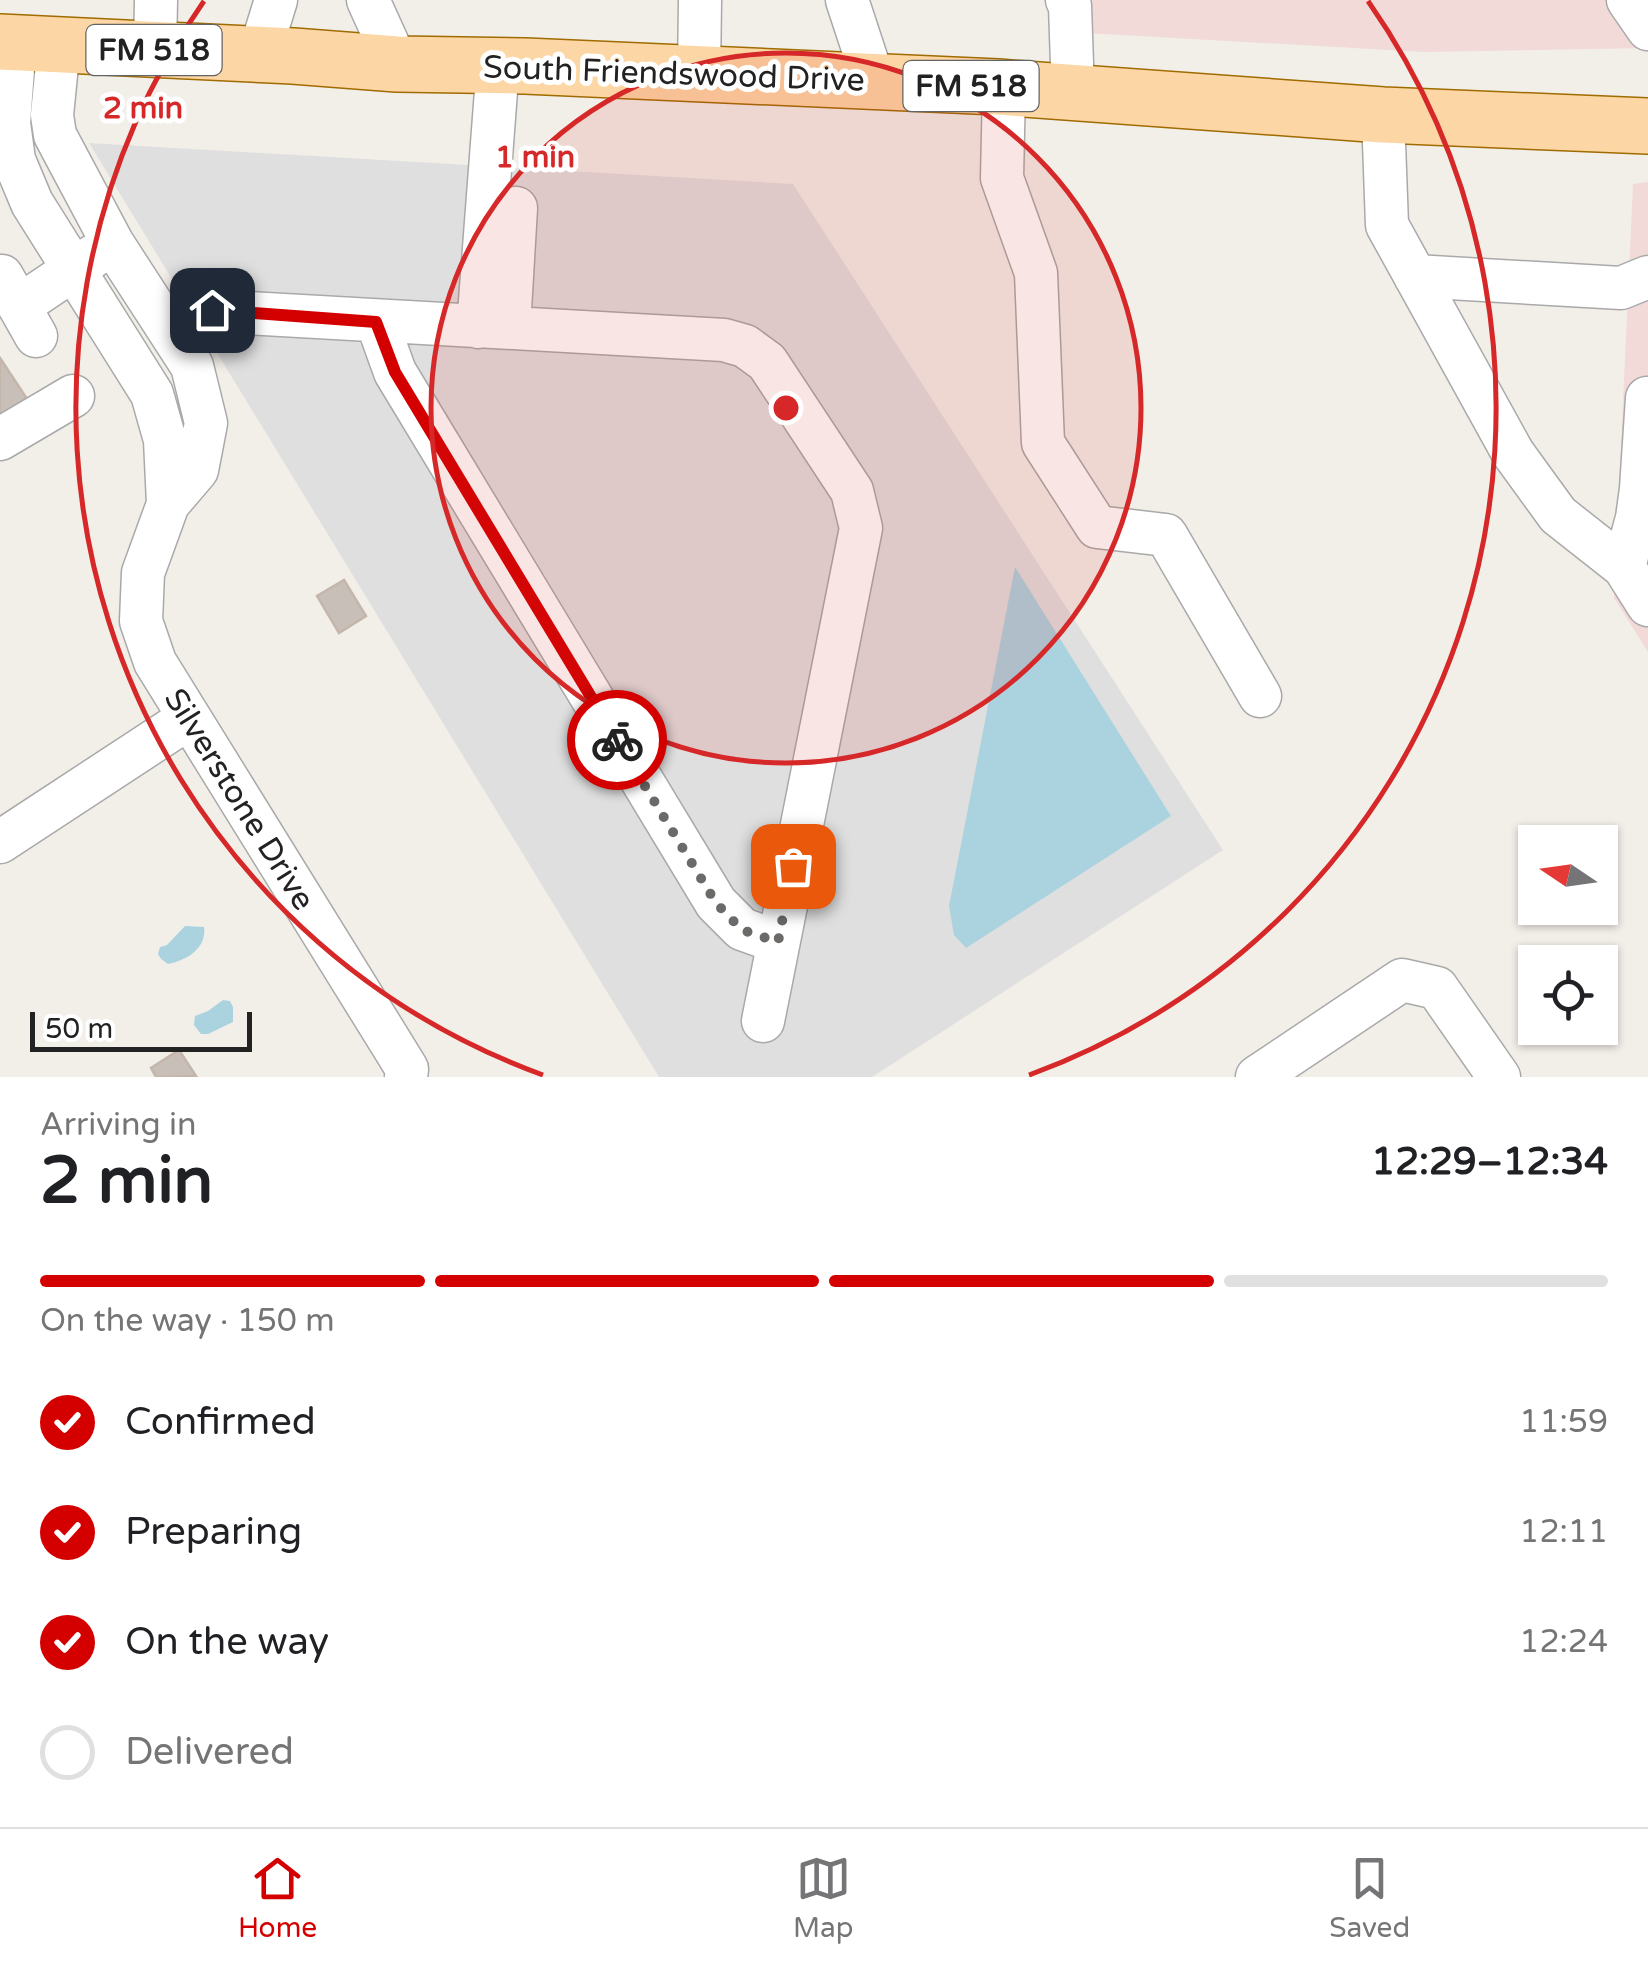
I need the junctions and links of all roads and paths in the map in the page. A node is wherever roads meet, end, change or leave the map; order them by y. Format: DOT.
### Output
graph roads {
  1 [pos="276,0"];
  2 [pos="368,0"];
  3 [pos="700,0"];
  4 [pos="846,0"];
  5 [pos="1067,0"];
  6 [pos="156,25"];
  7 [pos="24,44"];
  8 [pos="259,55"];
  9 [pos="397,64"];
  10 [pos="511,65"];
  11 [pos="698,74"];
  12 [pos="874,82"];
  13 [pos="1004,88"];
  14 [pos="1073,93"];
  15 [pos="1383,115"];
  16 [pos="1648,126"];
  17 [pos="113,244"];
  18 [pos="73,268"];
  19 [pos="1415,276"];
  20 [pos="1648,277"];
  21 [pos="212,310"];
  22 [pos="17,316"];
  23 [pos="376,322"];
  24 [pos="494,327"];
  25 [pos="73,396"];
  26 [pos="1647,398"];
  27 [pos="0,439"];
  28 [pos="168,504"];
  29 [pos="1624,567"];
  30 [pos="1648,605"];
  31 [pos="1260,696"];
  32 [pos="189,718"];
  33 [pos="0,842"];
  34 [pos="778,942"];
  35 [pos="762,1021"];
  36 [pos="406,1077"];
  37 [pos="1257,1077"];
  38 [pos="1499,1077"];
  1 -- 8 [label="street"];
  2 -- 9 [label="street"];
  3 -- 11 [label="street"];
  4 -- 12 [label="street"];
  5 -- 14 [label="street"];
  6 -- 7 [label="main road, South Friendswood Drive / FM 518"];
  6 -- 8 [label="main road, South Friendswood Drive / FM 518"];
  7 -- 17 [label="street, Silverstone Drive"];
  7 -- 18 [label="street, Silverstone Drive"];
  8 -- 9 [label="main road, South Friendswood Drive / FM 518"];
  9 -- 10 [label="main road, South Friendswood Drive / FM 518"];
  10 -- 11 [label="main road, South Friendswood Drive / FM 518"];
  10 -- 24 [label="street"];
  11 -- 12 [label="main road, South Friendswood Drive / FM 518"];
  12 -- 13 [label="main road, South Friendswood Drive / FM 518"];
  13 -- 14 [label="main road, South Friendswood Drive / FM 518"];
  13 -- 31 [label="street"];
  14 -- 15 [label="main road, South Friendswood Drive / FM 518"];
  15 -- 16 [label="main road, South Friendswood Drive / FM 518"];
  15 -- 19 [label="street"];
  17 -- 18 [label="street"];
  17 -- 28 [label="street, Silverstone Drive"];
  18 -- 22 [label="street"];
  18 -- 28 [label="street, Silverstone Drive"];
  19 -- 20 [label="street"];
  19 -- 29 [label="street"];
  21 -- 23 [label="street"];
  23 -- 24 [label="street"];
  23 -- 34 [label="street"];
  24 -- 34 [label="street"];
  25 -- 27 [label="street"];
  26 -- 29 [label="street"];
  28 -- 32 [label="street, Silverstone Drive"];
  29 -- 30 [label="street"];
  32 -- 33 [label="street"];
  32 -- 36 [label="street, Silverstone Drive"];
  34 -- 35 [label="street"];
  37 -- 38 [label="street"];
}
